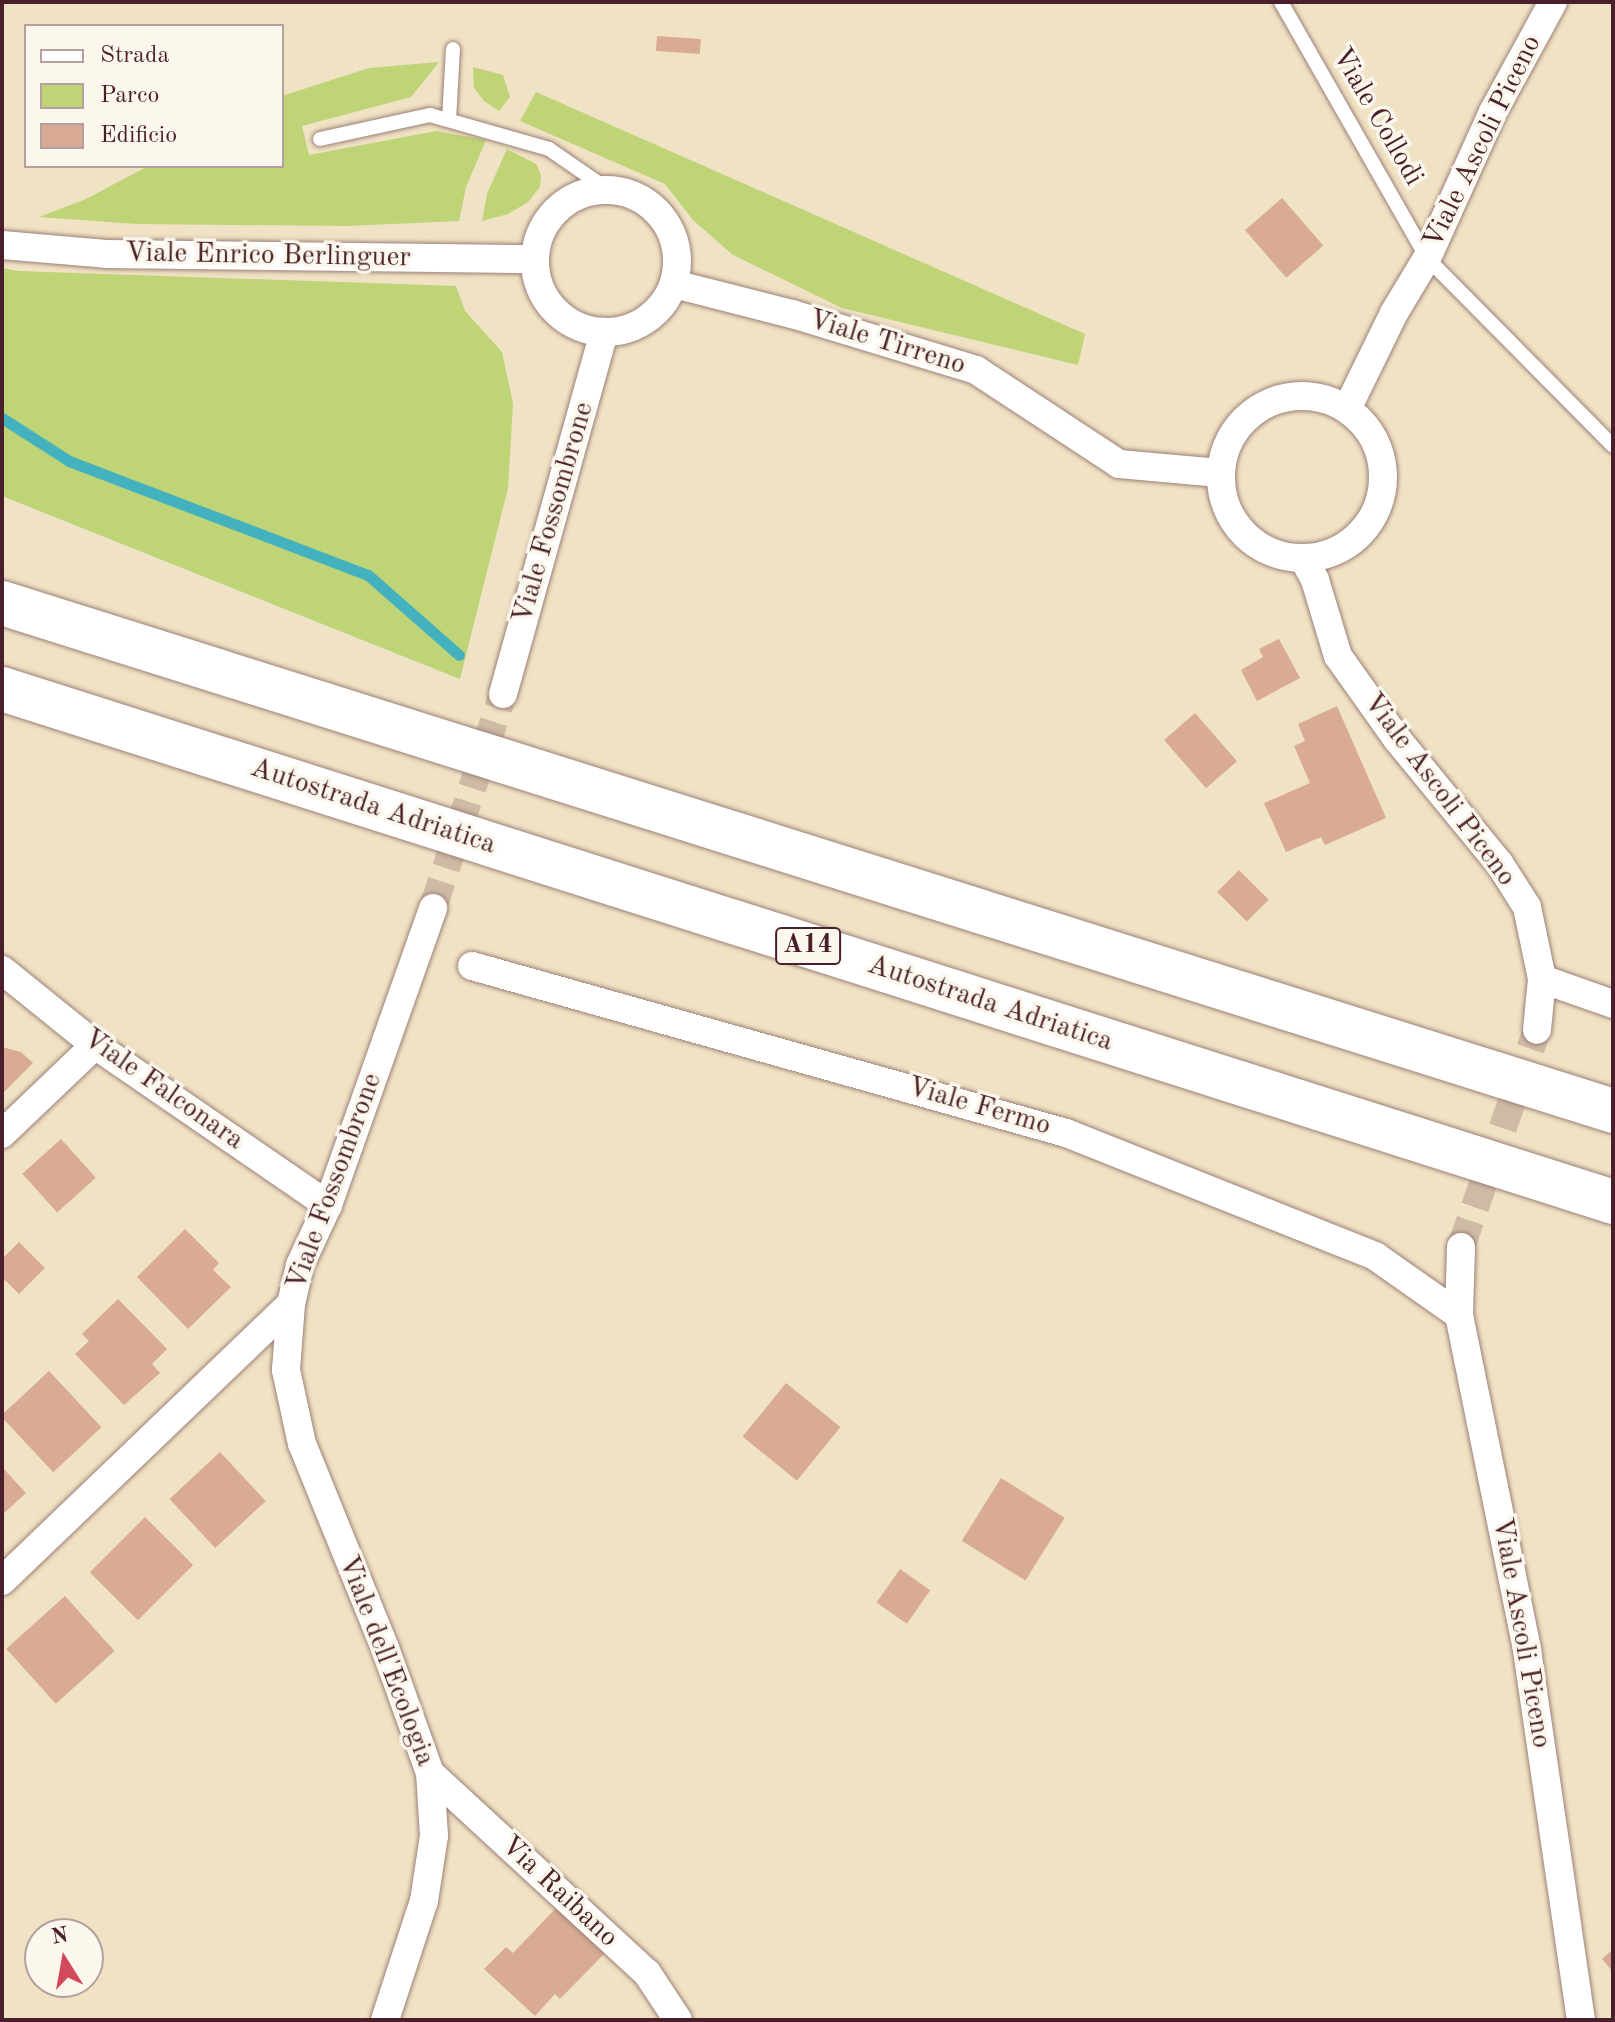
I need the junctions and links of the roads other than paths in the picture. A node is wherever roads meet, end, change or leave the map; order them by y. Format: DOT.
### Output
graph roads {
  1 [pos="1281,2"];
  2 [pos="1553,2"];
  3 [pos="453,49"];
  4 [pos="449,120"];
  5 [pos="320,139"];
  6 [pos="607,189"];
  7 [pos="2,245"];
  8 [pos="1427,258"];
  9 [pos="534,259"];
  10 [pos="674,284"];
  11 [pos="604,332"];
  12 [pos="1347,409"];
  13 [pos="1613,446"];
  14 [pos="1220,473"];
  15 [pos="1303,558"];
  16 [pos="2,603"];
  17 [pos="2,689"];
  18 [pos="503,694"];
  19 [pos="433,908"];
  20 [pos="472,966"];
  21 [pos="2,970"];
  22 [pos="1542,979"];
  23 [pos="1613,1004"];
  24 [pos="1537,1030"];
  25 [pos="95,1045"];
  26 [pos="1613,1111"];
  27 [pos="2,1134"];
  28 [pos="1613,1202"];
  29 [pos="328,1205"];
  30 [pos="1461,1247"];
  31 [pos="291,1304"];
  32 [pos="1459,1315"];
  33 [pos="2,1581"];
  34 [pos="430,1773"];
  35 [pos="385,2020"];
  36 [pos="678,2020"];
  37 [pos="1581,2020"];
  1 -- 8 [label="lane, Viale Collodi"];
  2 -- 8 [label="street, Viale Ascoli Piceno"];
  3 -- 4 [label="lane"];
  4 -- 5 [label="lane"];
  4 -- 6 [label="lane"];
  6 -- 9 [label="street"];
  6 -- 10 [label="street"];
  7 -- 9 [label="street, Viale Enrico Berlinguer"];
  8 -- 12 [label="street, Viale Ascoli Piceno"];
  8 -- 13 [label="lane, Viale Collodi"];
  9 -- 11 [label="street"];
  10 -- 11 [label="street"];
  10 -- 14 [label="street, Viale Tirreno"];
  11 -- 18 [label="street, Viale Fossombrone"];
  12 -- 14 [label="street"];
  12 -- 15 [label="street"];
  14 -- 15 [label="street"];
  15 -- 22 [label="street, Viale Ascoli Piceno"];
  16 -- 26 [label="highway"];
  17 -- 28 [label="highway, Autostrada Adriatica / A14"];
  19 -- 29 [label="street, Viale Fossombrone"];
  20 -- 32 [label="street, Viale Fermo"];
  21 -- 25 [label="street, Viale Falconara"];
  22 -- 23 [label="street"];
  22 -- 24 [label="street, Viale Ascoli Piceno"];
  25 -- 27 [label="street"];
  25 -- 29 [label="street, Viale Falconara"];
  29 -- 31 [label="street, Viale Fossombrone"];
  30 -- 32 [label="street, Viale Ascoli Piceno"];
  31 -- 33 [label="street, Viale Fossombrone"];
  31 -- 34 [label="street, Viale dell'Ecologia"];
  32 -- 37 [label="street, Viale Ascoli Piceno"];
  34 -- 35 [label="street, Viale dell'Ecologia"];
  34 -- 36 [label="street, Via Raibano"];
}
